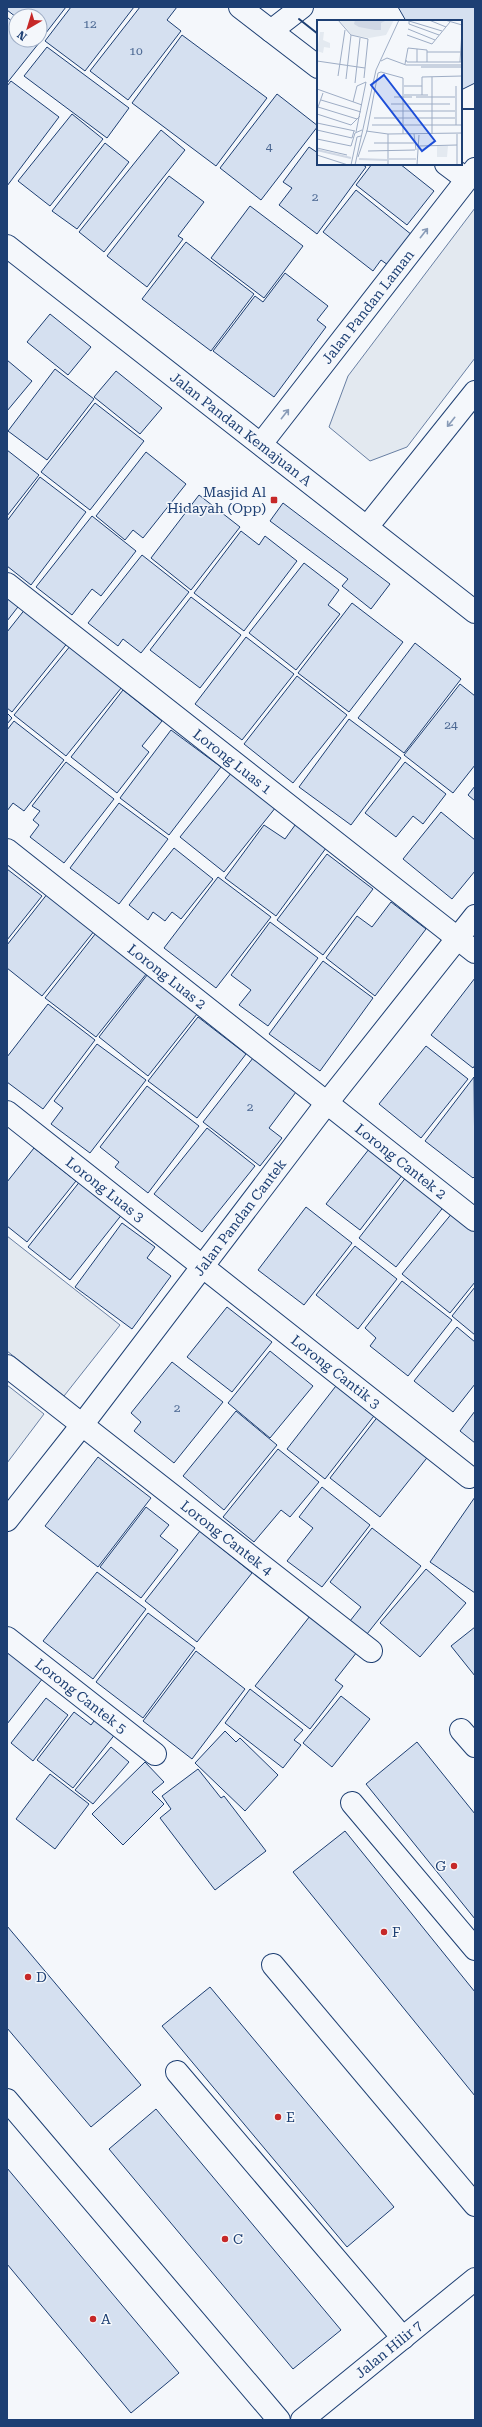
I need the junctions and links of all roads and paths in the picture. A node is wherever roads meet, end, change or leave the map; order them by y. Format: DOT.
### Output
graph roads {
  1 [pos="240,7"];
  2 [pos="302,7"];
  3 [pos="271,31"];
  4 [pos="317,66"];
  5 [pos="448,165"];
  6 [pos="470,174"];
  7 [pos="7,246"];
  8 [pos="475,392"];
  9 [pos="261,444"];
  10 [pos="367,527"];
  11 [pos="7,584"];
  12 [pos="475,612"];
  13 [pos="7,850"];
  14 [pos="475,916"];
  15 [pos="457,938"];
  16 [pos="475,952"];
  17 [pos="326,1104"];
  18 [pos="7,1112"];
  19 [pos="475,1220"];
  20 [pos="203,1266"];
  21 [pos="7,1366"];
  22 [pos="82,1425"];
  23 [pos="469,1477"];
  24 [pos="7,1520"];
  25 [pos="7,1638"];
  26 [pos="371,1651"];
  27 [pos="462,1730"];
  28 [pos="475,1746"];
  29 [pos="155,1754"];
  30 [pos="352,1803"];
  31 [pos="475,1949"];
  32 [pos="273,1965"];
  33 [pos="177,2072"];
  34 [pos="7,2100"];
  35 [pos="475,2205"];
  36 [pos="475,2279"];
  37 [pos="403,2338"];
  38 [pos="279,2420"];
  39 [pos="302,2420"];
  1 -- 3 [label="street"];
  2 -- 3 [label="street"];
  3 -- 4 [label="street"];
  5 -- 6 [label="street"];
  9 -- 6 [label="street, Jalan Pandan Laman, one-way"];
  7 -- 9 [label="street, Jalan Pandan Kemajuan A"];
  8 -- 10 [label="street, one-way"];
  9 -- 10 [label="street, Jalan Pandan Kemajuan A"];
  10 -- 12 [label="street, Jalan Pandan Kemajuan A"];
  11 -- 15 [label="street, Lorong Luas 1"];
  13 -- 17 [label="street, Lorong Luas 2"];
  14 -- 15 [label="street, Jalan Pandan Cantek"];
  15 -- 16 [label="street, Lorong Luas 1"];
  15 -- 17 [label="street, Jalan Pandan Cantek"];
  17 -- 19 [label="street, Lorong Cantek 2"];
  17 -- 20 [label="street, Jalan Pandan Cantek"];
  18 -- 20 [label="street, Lorong Luas 3"];
  20 -- 22 [label="street, Jalan Pandan Cantek"];
  20 -- 23 [label="street, Lorong Cantik 3"];
  21 -- 22 [label="street, Lorong Cantek 4"];
  22 -- 24 [label="street, Jalan Pandan Cantek"];
  22 -- 26 [label="street, Lorong Cantek 4"];
  25 -- 29 [label="street, Lorong Cantek 5"];
  27 -- 28 [label="street"];
  30 -- 31 [label="street"];
  32 -- 35 [label="street"];
  33 -- 37 [label="street"];
  34 -- 38 [label="street"];
  36 -- 37 [label="street, Jalan Hilir 7"];
  37 -- 39 [label="street, Jalan Hilir 7"];
}
